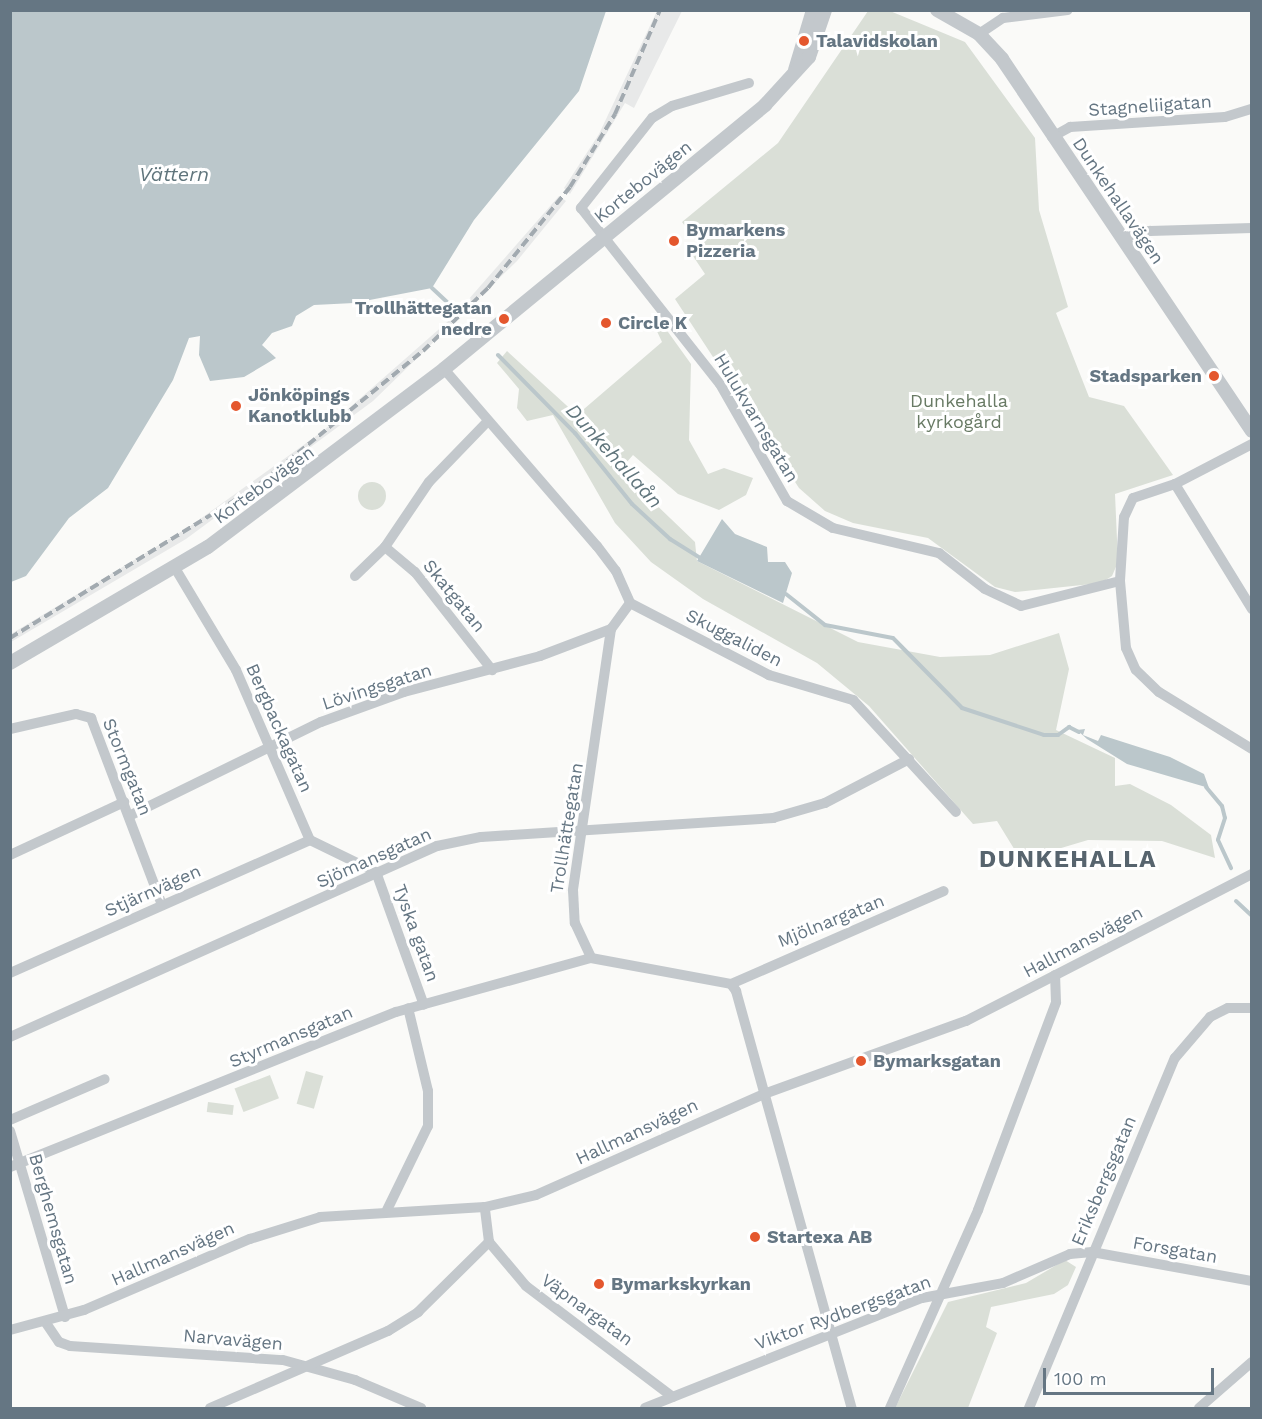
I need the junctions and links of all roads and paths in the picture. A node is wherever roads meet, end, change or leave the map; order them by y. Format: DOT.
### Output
graph roads {
  1 [pos="813,10"];
  2 [pos="825,10"];
  3 [pos="834,10"];
  4 [pos="937,10"];
  5 [pos="1068,10"];
  6 [pos="979,34"];
  7 [pos="818,40"];
  8 [pos="794,75"];
  9 [pos="749,83"];
  10 [pos="1251,109"];
  11 [pos="1052,137"];
  12 [pos="1251,228"];
  13 [pos="605,236"];
  14 [pos="1121,238"];
  15 [pos="444,369"];
  16 [pos="488,421"];
  17 [pos="1250,425"];
  18 [pos="1251,444"];
  19 [pos="1175,484"];
  20 [pos="385,547"];
  21 [pos="175,568"];
  22 [pos="355,576"];
  23 [pos="1120,581"];
  24 [pos="630,603"];
  25 [pos="1251,609"];
  26 [pos="611,628"];
  27 [pos="10,663"];
  28 [pos="492,670"];
  29 [pos="10,729"];
  30 [pos="1251,749"];
  31 [pos="272,750"];
  32 [pos="909,759"];
  33 [pos="124,802"];
  34 [pos="956,812"];
  35 [pos="129,816"];
  36 [pos="584,831"];
  37 [pos="310,840"];
  38 [pos="10,855"];
  39 [pos="376,872"];
  40 [pos="1251,874"];
  41 [pos="944,891"];
  42 [pos="162,905"];
  43 [pos="591,958"];
  44 [pos="10,973"];
  45 [pos="1055,975"];
  46 [pos="731,984"];
  47 [pos="424,1005"];
  48 [pos="408,1008"];
  49 [pos="1251,1008"];
  50 [pos="10,1037"];
  51 [pos="105,1079"];
  52 [pos="764,1094"];
  53 [pos="10,1120"];
  54 [pos="10,1131"];
  55 [pos="15,1166"];
  56 [pos="485,1207"];
  57 [pos="387,1209"];
  58 [pos="489,1242"];
  59 [pos="1092,1252"];
  60 [pos="1251,1281"];
  61 [pos="944,1294"];
  62 [pos="65,1317"];
  63 [pos="46,1323"];
  64 [pos="10,1330"];
  65 [pos="829,1335"];
  66 [pos="1251,1362"];
  67 [pos="309,1366"];
  68 [pos="673,1397"];
  69 [pos="210,1408"];
  70 [pos="421,1408"];
  71 [pos="645,1408"];
  72 [pos="852,1408"];
  73 [pos="890,1408"];
  74 [pos="1029,1408"];
  75 [pos="1199,1408"];
  1 -- 8 [label="street, Kortebovägen"];
  2 -- 7 [label="street, Kortebovägen"];
  3 -- 7 [label="street"];
  4 -- 6 [label="street, Dunkehallavägen"];
  5 -- 6 [label="street"];
  6 -- 11 [label="street, Dunkehallavägen"];
  7 -- 8 [label="street, Kortebovägen"];
  8 -- 13 [label="street, Kortebovägen"];
  9 -- 13 [label="street, Hulukvarnsgatan"];
  10 -- 11 [label="street, Stagneliigatan"];
  11 -- 14 [label="street, Dunkehallavägen"];
  12 -- 14 [label="street"];
  13 -- 15 [label="street, Kortebovägen"];
  13 -- 23 [label="street, Hulukvarnsgatan"];
  14 -- 17 [label="street, Dunkehallavägen"];
  15 -- 16 [label="street"];
  15 -- 21 [label="street, Kortebovägen"];
  16 -- 20 [label="street"];
  16 -- 24 [label="street"];
  18 -- 19 [label="street"];
  19 -- 23 [label="street"];
  19 -- 25 [label="street"];
  20 -- 22 [label="street"];
  20 -- 28 [label="street, Skatgatan"];
  21 -- 27 [label="street, Kortebovägen"];
  21 -- 31 [label="street, Bergbackagatan"];
  23 -- 30 [label="street"];
  24 -- 26 [label="street, Trollhättegatan"];
  24 -- 32 [label="street, Skuggaliden"];
  26 -- 28 [label="street, Lövingsgatan"];
  26 -- 36 [label="street, Trollhättegatan"];
  28 -- 31 [label="street, Lövingsgatan"];
  29 -- 33 [label="street, Stormgatan"];
  31 -- 35 [label="street, Lövingsgatan"];
  31 -- 37 [label="street, Bergbackagatan"];
  32 -- 34 [label="street, Skuggaliden"];
  32 -- 36 [label="street, Sjömansgatan"];
  33 -- 35 [label="street, Stormgatan"];
  33 -- 38 [label="street"];
  35 -- 42 [label="street, Stormgatan"];
  36 -- 39 [label="street, Sjömansgatan"];
  36 -- 43 [label="street, Trollhättegatan"];
  37 -- 39 [label="street"];
  37 -- 42 [label="street, Stjärnvägen"];
  39 -- 47 [label="street, Tyska gatan"];
  39 -- 50 [label="street, Sjömansgatan"];
  40 -- 45 [label="street, Hallmansvägen"];
  41 -- 46 [label="street, Mjölnargatan"];
  42 -- 44 [label="street, Stjärnvägen"];
  43 -- 46 [label="street"];
  43 -- 47 [label="street, Styrmansgatan"];
  45 -- 52 [label="street, Hallmansvägen"];
  45 -- 61 [label="street"];
  46 -- 52 [label="street"];
  47 -- 48 [label="street, Styrmansgatan"];
  48 -- 55 [label="street, Styrmansgatan"];
  48 -- 57 [label="street"];
  49 -- 59 [label="street, Eriksbergsgatan"];
  51 -- 53 [label="street"];
  52 -- 56 [label="street, Hallmansvägen"];
  52 -- 65 [label="street"];
  54 -- 55 [label="street, Berghemsgatan"];
  55 -- 62 [label="street, Berghemsgatan"];
  56 -- 57 [label="street, Hallmansvägen"];
  56 -- 58 [label="street"];
  57 -- 62 [label="street, Hallmansvägen"];
  58 -- 67 [label="street"];
  58 -- 68 [label="street, Väpnargatan"];
  59 -- 60 [label="street, Forsgatan"];
  59 -- 61 [label="street, Viktor Rydbergsgatan"];
  59 -- 74 [label="street, Eriksbergsgatan"];
  61 -- 65 [label="street, Viktor Rydbergsgatan"];
  61 -- 73 [label="street"];
  62 -- 63 [label="street, Hallmansvägen"];
  63 -- 64 [label="street, Hallmansvägen"];
  63 -- 67 [label="street, Narvavägen"];
  65 -- 68 [label="street, Viktor Rydbergsgatan"];
  65 -- 72 [label="street"];
  66 -- 75 [label="street"];
  67 -- 69 [label="street"];
  67 -- 70 [label="street, Narvavägen"];
  68 -- 71 [label="street, Viktor Rydbergsgatan"];
}
